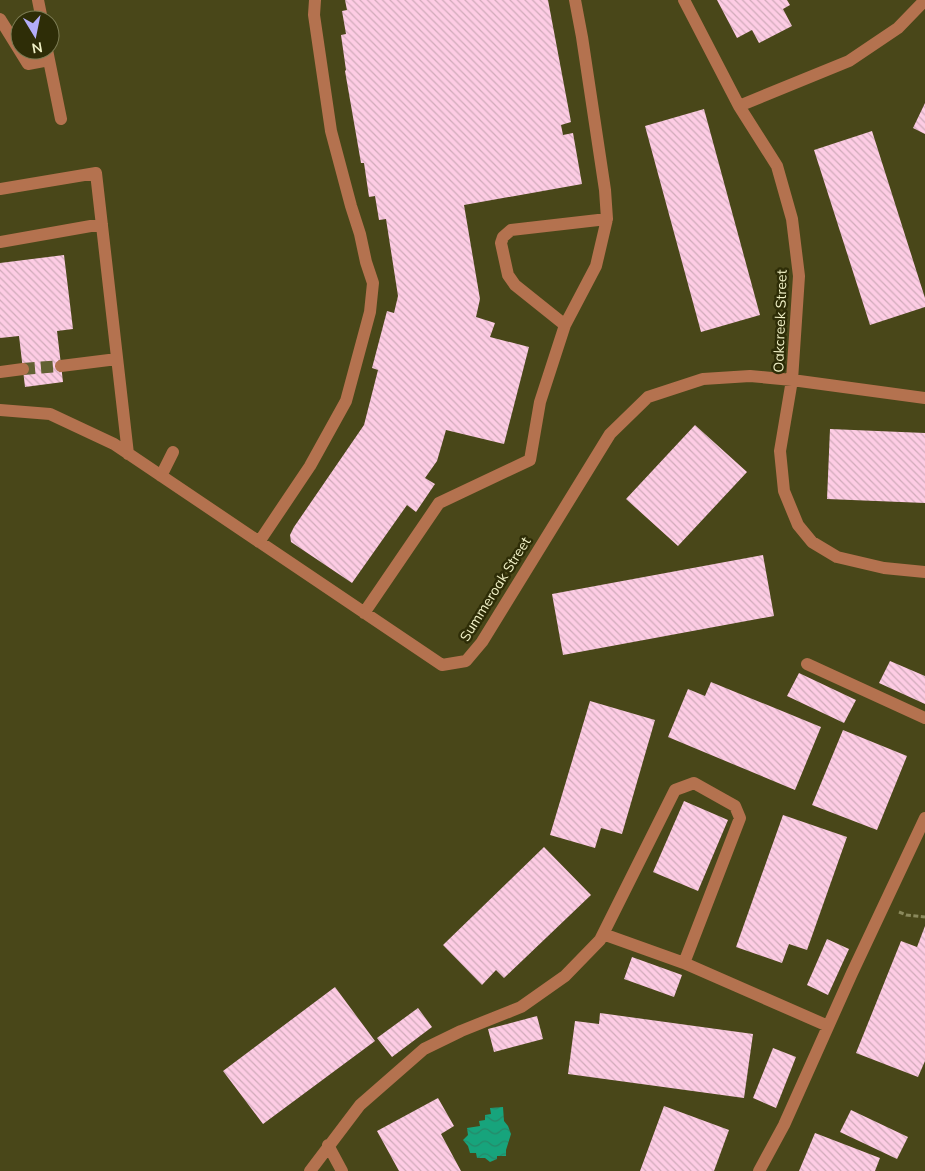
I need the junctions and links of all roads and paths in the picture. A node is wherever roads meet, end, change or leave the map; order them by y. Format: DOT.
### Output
graph roads {
  1 [pos="316,0"];
  2 [pos="575,0"];
  3 [pos="684,0"];
  4 [pos="923,5"];
  5 [pos="0,20"];
  6 [pos="10,36"];
  7 [pos="25,60"];
  8 [pos="37,60"];
  9 [pos="49,60"];
  10 [pos="738,106"];
  11 [pos="61,119"];
  12 [pos="0,188"];
  13 [pos="607,219"];
  14 [pos="102,224"];
  15 [pos="0,242"];
  16 [pos="565,325"];
  17 [pos="117,360"];
  18 [pos="61,366"];
  19 [pos="23,370"];
  20 [pos="0,372"];
  21 [pos="792,380"];
  22 [pos="925,398"];
  23 [pos="0,410"];
  24 [pos="172,452"];
  25 [pos="128,454"];
  26 [pos="161,476"];
  27 [pos="260,542"];
  28 [pos="925,572"];
  29 [pos="364,613"];
  30 [pos="807,664"];
  31 [pos="925,718"];
  32 [pos="925,818"];
  33 [pos="885,903"];
  34 [pos="925,917"];
  35 [pos="603,934"];
  36 [pos="684,963"];
  37 [pos="828,1026"];
  38 [pos="328,1145"];
  39 [pos="310,1171"];
  40 [pos="342,1171"];
  41 [pos="759,1171"];
  1 -- 27 [label="street"];
  2 -- 13 [label="street"];
  3 -- 10 [label="street, Oakcreek Street"];
  4 -- 10 [label="street"];
  5 -- 6 [label="street"];
  7 -- 8 [label="street"];
  9 -- 11 [label="street"];
  10 -- 21 [label="street, Oakcreek Street"];
  12 -- 14 [label="street"];
  13 -- 16 [label="street"];
  13 -- 16 [label="street"];
  14 -- 15 [label="street"];
  14 -- 17 [label="street"];
  16 -- 29 [label="street"];
  17 -- 18 [label="street"];
  17 -- 25 [label="street"];
  19 -- 20 [label="street"];
  21 -- 22 [label="street, Summeroak Street"];
  21 -- 28 [label="street, Oakcreek Street"];
  21 -- 29 [label="street, Summeroak Street"];
  23 -- 25 [label="street, Summeroak Street"];
  24 -- 26 [label="street"];
  25 -- 26 [label="street, Summeroak Street"];
  26 -- 27 [label="street, Summeroak Street"];
  27 -- 29 [label="street, Summeroak Street"];
  30 -- 31 [label="street"];
  32 -- 33 [label="street"];
  33 -- 34 [label="path"];
  33 -- 37 [label="street"];
  35 -- 36 [label="street"];
  35 -- 36 [label="street"];
  35 -- 38 [label="street"];
  36 -- 37 [label="street"];
  37 -- 41 [label="street"];
  38 -- 39 [label="street"];
  38 -- 40 [label="street"];
}
